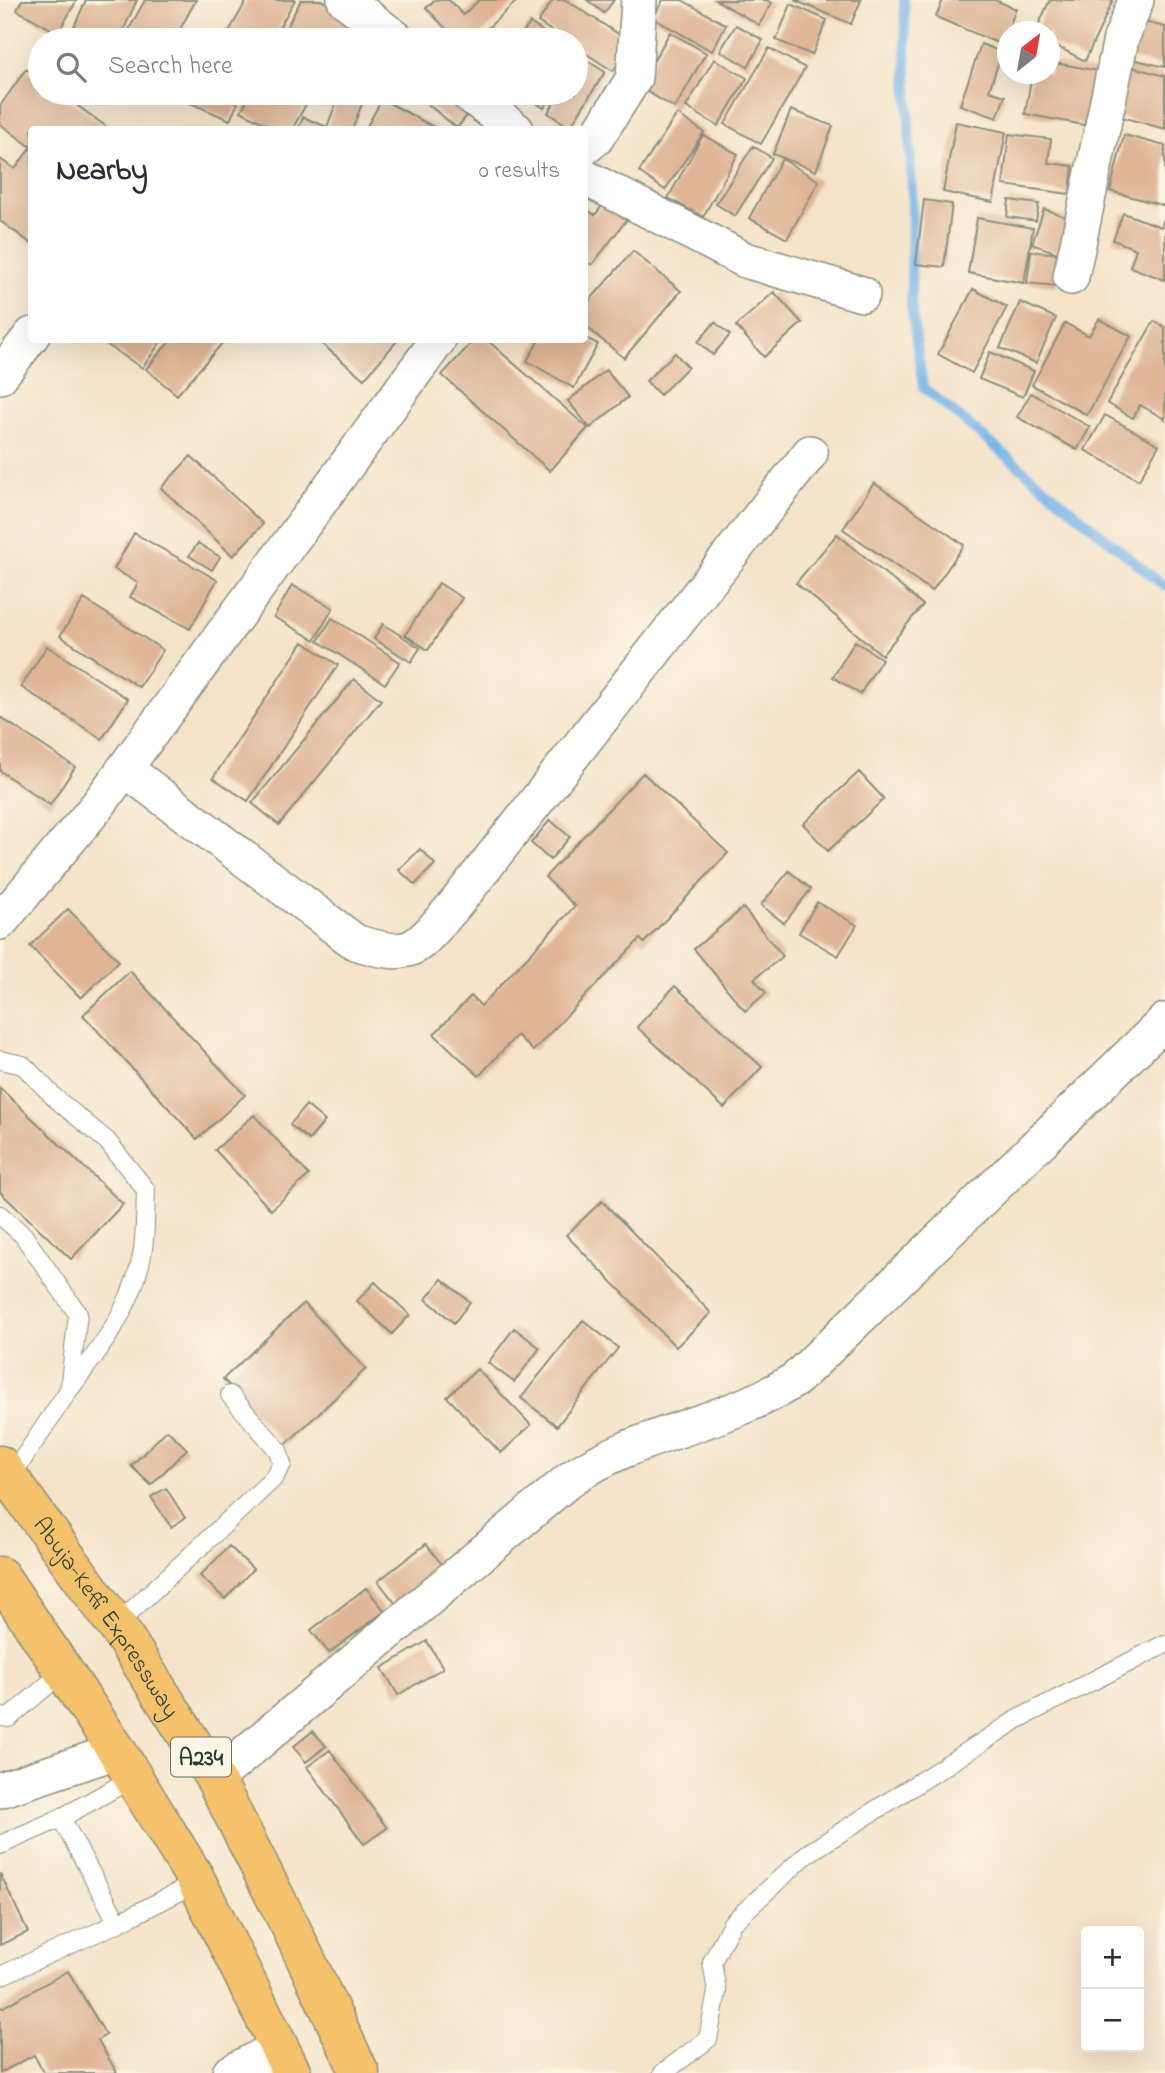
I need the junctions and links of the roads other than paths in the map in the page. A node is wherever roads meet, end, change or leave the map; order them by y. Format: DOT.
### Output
graph roads {
  1 [pos="345,0"];
  2 [pos="639,0"];
  3 [pos="1136,0"];
  4 [pos="382,28"];
  5 [pos="483,105"];
  6 [pos="511,126"];
  7 [pos="588,145"];
  8 [pos="588,179"];
  9 [pos="1071,277"];
  10 [pos="862,294"];
  11 [pos="28,340"];
  12 [pos="436,343"];
  13 [pos="0,376"];
  14 [pos="810,453"];
  15 [pos="125,769"];
  16 [pos="0,922"];
  17 [pos="1165,1023"];
  18 [pos="0,1060"];
  19 [pos="0,1215"];
  20 [pos="69,1390"];
  21 [pos="230,1395"];
  22 [pos="5,1472"];
  23 [pos="0,1576"];
  24 [pos="116,1625"];
  25 [pos="1165,1644"];
  26 [pos="65,1670"];
  27 [pos="0,1717"];
  28 [pos="125,1764"];
  29 [pos="215,1779"];
  30 [pos="0,1790"];
  31 [pos="61,1818"];
  32 [pos="0,1845"];
  33 [pos="196,1883"];
  34 [pos="117,1923"];
  35 [pos="0,1976"];
  36 [pos="286,2060"];
  37 [pos="230,2073"];
  38 [pos="360,2073"];
  39 [pos="663,2073"];
  1 -- 4 [label="street"];
  2 -- 7 [label="street"];
  3 -- 9 [label="street"];
  5 -- 6 [label="street"];
  8 -- 10 [label="street"];
  11 -- 13 [label="street"];
  12 -- 15 [label="street"];
  14 -- 15 [label="street"];
  15 -- 16 [label="street"];
  17 -- 29 [label="street"];
  18 -- 20 [label="lane"];
  19 -- 20 [label="lane"];
  20 -- 22 [label="lane"];
  21 -- 24 [label="lane"];
  22 -- 24 [label="highway, Abuja-Keffi Expressway / A234"];
  23 -- 26 [label="highway, A234"];
  24 -- 29 [label="highway, Abuja-Keffi Expressway / A234"];
  25 -- 39 [label="lane"];
  26 -- 27 [label="lane"];
  26 -- 28 [label="highway, A234"];
  28 -- 30 [label="street"];
  28 -- 31 [label="lane"];
  28 -- 33 [label="highway, A234"];
  29 -- 38 [label="highway, Abuja-Keffi Expressway / A234"];
  31 -- 32 [label="lane"];
  31 -- 34 [label="lane"];
  33 -- 34 [label="lane"];
  33 -- 36 [label="highway, A234"];
  34 -- 35 [label="lane"];
  36 -- 37 [label="street"];
}
